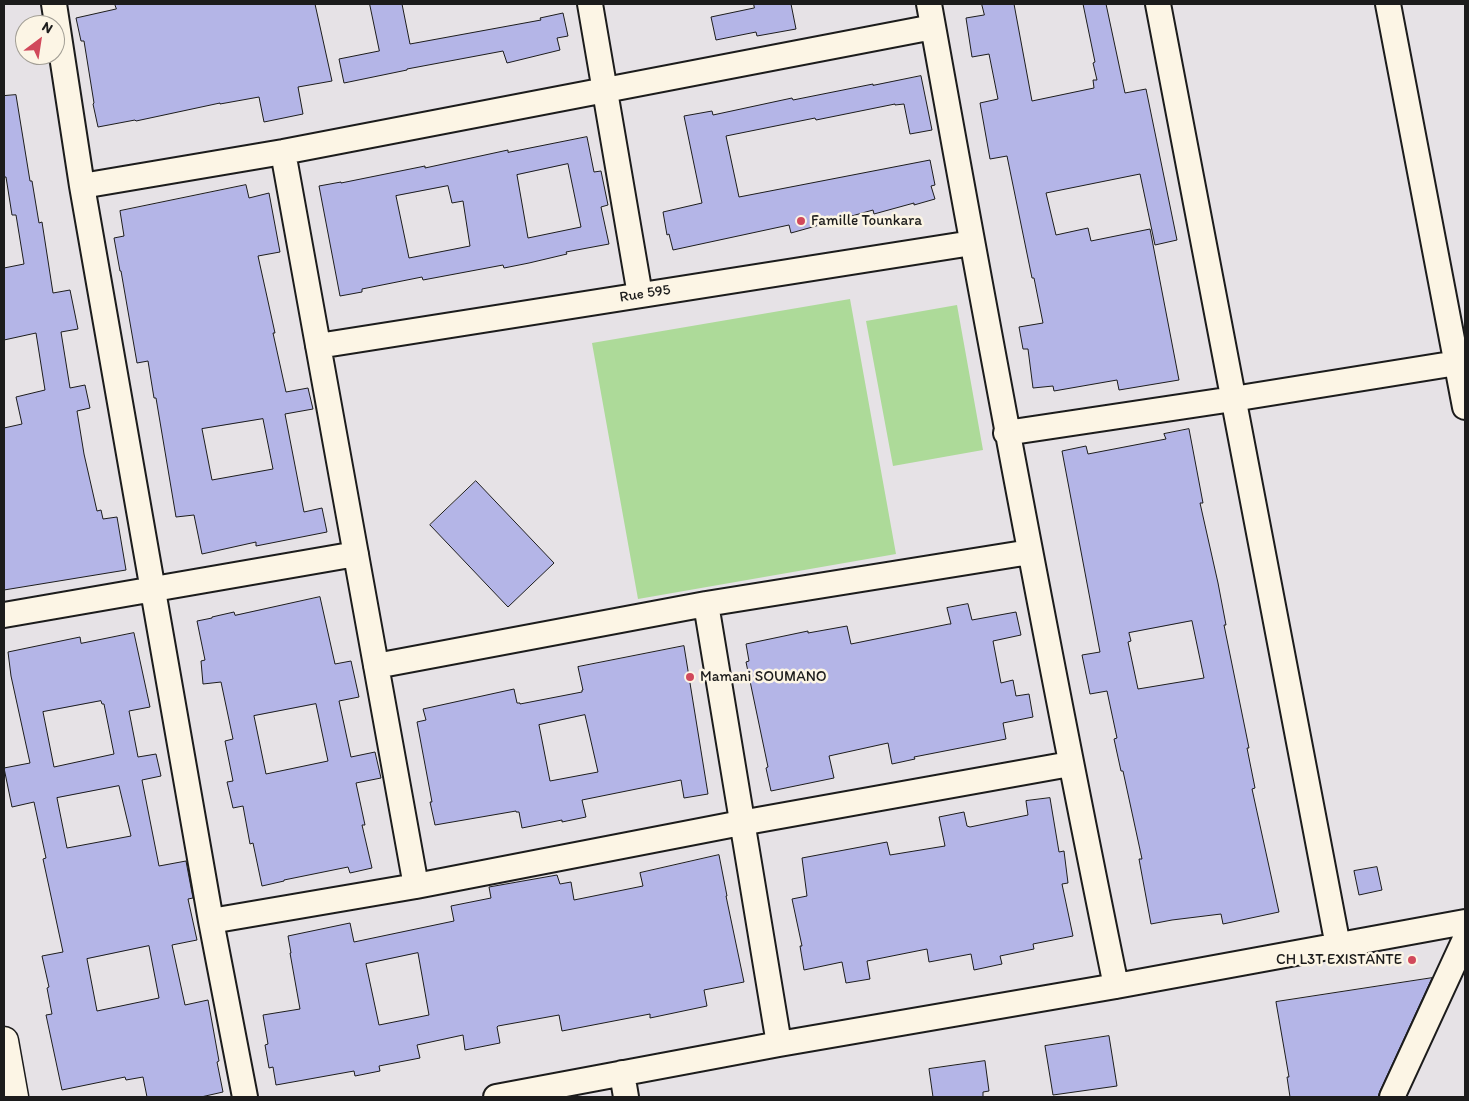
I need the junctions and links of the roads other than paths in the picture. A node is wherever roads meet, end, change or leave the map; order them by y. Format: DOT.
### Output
graph roads {
  1 [pos="54,4"];
  2 [pos="590,4"];
  3 [pos="929,4"];
  4 [pos="1158,4"];
  5 [pos="1388,4"];
  6 [pos="933,28"];
  7 [pos="605,91"];
  8 [pos="284,152"];
  9 [pos="82,186"];
  10 [pos="972,243"];
  11 [pos="640,295"];
  12 [pos="318,346"];
  13 [pos="1457,363"];
  14 [pos="1233,399"];
  15 [pos="1465,407"];
  16 [pos="1006,433"];
  17 [pos="1030,552"];
  18 [pos="356,554"];
  19 [pos="152,590"];
  20 [pos="706,604"];
  21 [pos="4,615"];
  22 [pos="376,666"];
  23 [pos="1070,764"];
  24 [pos="741,823"];
  25 [pos="416,886"];
  26 [pos="211,921"];
  27 [pos="1465,922"];
  28 [pos="1465,939"];
  29 [pos="1338,946"];
  30 [pos="1116,986"];
  31 [pos="4,1041"];
  32 [pos="779,1044"];
  33 [pos="622,1073"];
  34 [pos="14,1097"];
  35 [pos="244,1097"];
  36 [pos="496,1097"];
  37 [pos="626,1097"];
  38 [pos="1392,1097"];
  1 -- 9 [label="street"];
  2 -- 7 [label="street"];
  3 -- 6 [label="street"];
  4 -- 14 [label="street"];
  5 -- 13 [label="street"];
  6 -- 7 [label="street"];
  6 -- 10 [label="street"];
  7 -- 8 [label="street"];
  7 -- 11 [label="street"];
  8 -- 9 [label="street"];
  8 -- 12 [label="street"];
  9 -- 19 [label="street"];
  10 -- 11 [label="street, Rue 595"];
  10 -- 16 [label="street"];
  11 -- 12 [label="street, Rue 595"];
  12 -- 18 [label="street"];
  13 -- 14 [label="street"];
  13 -- 15 [label="street"];
  14 -- 16 [label="street"];
  14 -- 29 [label="street"];
  16 -- 17 [label="street"];
  17 -- 20 [label="street"];
  17 -- 23 [label="street"];
  18 -- 19 [label="street"];
  18 -- 22 [label="street"];
  19 -- 21 [label="street"];
  19 -- 26 [label="street"];
  20 -- 22 [label="street"];
  20 -- 24 [label="street"];
  22 -- 25 [label="street"];
  23 -- 24 [label="street"];
  23 -- 30 [label="street"];
  24 -- 25 [label="street"];
  24 -- 32 [label="street"];
  25 -- 26 [label="street"];
  26 -- 35 [label="street"];
  27 -- 29 [label="street"];
  28 -- 38 [label="street"];
  29 -- 30 [label="street"];
  30 -- 32 [label="street"];
  31 -- 34 [label="street"];
  32 -- 33 [label="street"];
  33 -- 36 [label="street"];
  33 -- 37 [label="street"];
}
